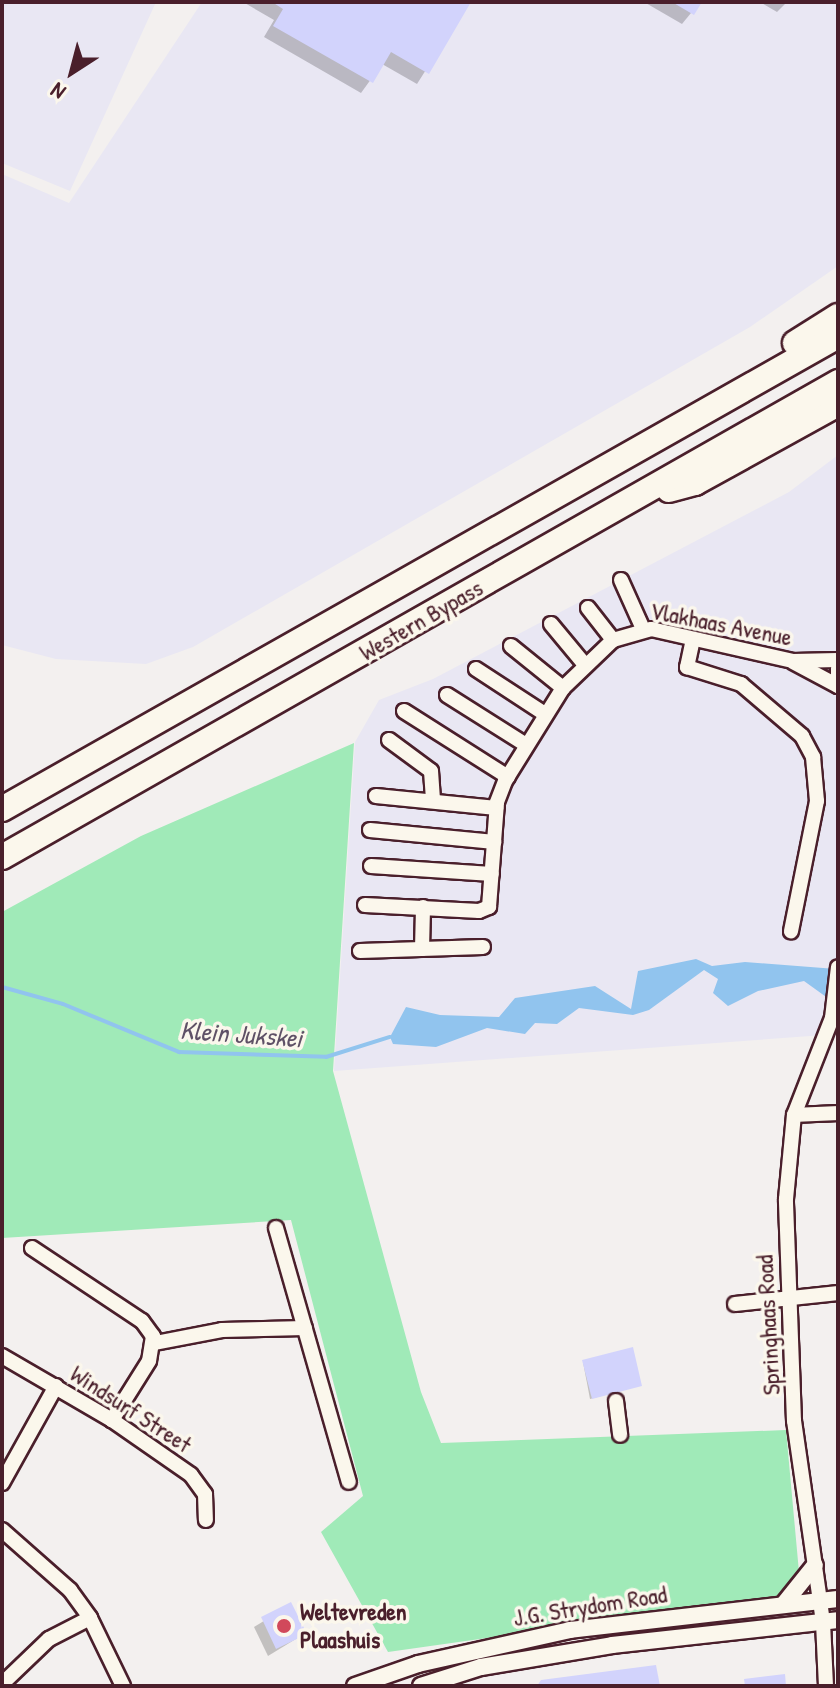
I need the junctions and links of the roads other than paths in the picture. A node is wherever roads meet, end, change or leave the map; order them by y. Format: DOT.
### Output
graph roads {
  1 [pos="838,316"];
  2 [pos="838,336"];
  3 [pos="838,382"];
  4 [pos="838,404"];
  5 [pos="592,476"];
  6 [pos="646,491"];
  7 [pos="621,580"];
  8 [pos="588,608"];
  9 [pos="551,624"];
  10 [pos="643,629"];
  11 [pos="693,639"];
  12 [pos="613,640"];
  13 [pos="511,646"];
  14 [pos="838,660"];
  15 [pos="793,661"];
  16 [pos="585,665"];
  17 [pos="838,668"];
  18 [pos="476,669"];
  19 [pos="838,686"];
  20 [pos="563,688"];
  21 [pos="447,695"];
  22 [pos="404,711"];
  23 [pos="545,714"];
  24 [pos="389,740"];
  25 [pos="526,745"];
  26 [pos="508,777"];
  27 [pos="376,796"];
  28 [pos="433,801"];
  29 [pos="496,808"];
  30 [pos="2,809"];
  31 [pos="370,830"];
  32 [pos="494,842"];
  33 [pos="2,857"];
  34 [pos="371,866"];
  35 [pos="492,874"];
  36 [pos="365,905"];
  37 [pos="423,907"];
  38 [pos="791,931"];
  39 [pos="483,947"];
  40 [pos="422,949"];
  41 [pos="360,951"];
  42 [pos="838,967"];
  43 [pos="838,1113"];
  44 [pos="794,1115"];
  45 [pos="276,1228"];
  46 [pos="32,1248"];
  47 [pos="838,1293"];
  48 [pos="786,1299"];
  49 [pos="735,1304"];
  50 [pos="305,1328"];
  51 [pos="155,1343"];
  52 [pos="2,1356"];
  53 [pos="56,1386"];
  54 [pos="616,1401"];
  55 [pos="112,1420"];
  56 [pos="620,1435"];
  57 [pos="349,1482"];
  58 [pos="2,1483"];
  59 [pos="206,1520"];
  60 [pos="2,1530"];
  61 [pos="815,1565"];
  62 [pos="838,1599"];
  63 [pos="820,1601"];
  64 [pos="783,1605"];
  65 [pos="90,1618"];
  66 [pos="830,1621"];
  67 [pos="2,1684"];
  68 [pos="123,1686"];
  69 [pos="355,1686"];
  70 [pos="421,1686"];
  71 [pos="826,1686"];
  1 -- 5 [label="highway"];
  2 -- 5 [label="highway, Western Bypass"];
  3 -- 6 [label="highway, Western Bypass"];
  4 -- 6 [label="highway"];
  5 -- 30 [label="highway, Western Bypass"];
  6 -- 33 [label="highway, Western Bypass"];
  7 -- 10 [label="street"];
  8 -- 12 [label="street"];
  9 -- 16 [label="street"];
  10 -- 11 [label="street, Vlakhaas Avenue"];
  10 -- 12 [label="street, Vlakhaas Avenue"];
  11 -- 15 [label="street, Vlakhaas Avenue"];
  11 -- 38 [label="street"];
  12 -- 16 [label="street, Vlakhaas Avenue"];
  13 -- 20 [label="street"];
  14 -- 15 [label="street, Vlakhaas Avenue"];
  15 -- 19 [label="street"];
  16 -- 20 [label="street, Vlakhaas Avenue"];
  17 -- 19 [label="street"];
  18 -- 23 [label="street"];
  20 -- 23 [label="street, Vlakhaas Avenue"];
  21 -- 25 [label="street"];
  22 -- 26 [label="street"];
  23 -- 25 [label="street, Vlakhaas Avenue"];
  24 -- 28 [label="street"];
  25 -- 26 [label="street, Vlakhaas Avenue"];
  26 -- 29 [label="street, Vlakhaas Avenue"];
  27 -- 28 [label="street"];
  28 -- 29 [label="street"];
  29 -- 32 [label="street, Vlakhaas Avenue"];
  31 -- 32 [label="street"];
  32 -- 35 [label="street, Vlakhaas Avenue"];
  34 -- 35 [label="street"];
  35 -- 37 [label="street, Vlakhaas Avenue"];
  36 -- 37 [label="street"];
  37 -- 40 [label="street"];
  39 -- 40 [label="street"];
  40 -- 41 [label="street"];
  42 -- 44 [label="street, Springhaas Road"];
  43 -- 44 [label="street"];
  44 -- 48 [label="street, Springhaas Road"];
  45 -- 50 [label="street"];
  46 -- 51 [label="street"];
  47 -- 48 [label="street"];
  48 -- 49 [label="street"];
  48 -- 61 [label="street, Springhaas Road"];
  50 -- 51 [label="street"];
  50 -- 57 [label="street"];
  51 -- 55 [label="street"];
  52 -- 53 [label="street, Windsurf Street"];
  53 -- 55 [label="street, Windsurf Street"];
  53 -- 58 [label="street"];
  54 -- 56 [label="street"];
  55 -- 59 [label="street, Windsurf Street"];
  60 -- 65 [label="street"];
  61 -- 63 [label="street, Springhaas Road"];
  61 -- 64 [label="street"];
  62 -- 63 [label="street, J.G. Strydom Road"];
  63 -- 64 [label="street, J.G. Strydom Road"];
  63 -- 66 [label="street, Springhaas Road"];
  64 -- 69 [label="street, J.G. Strydom Road"];
  65 -- 67 [label="street"];
  65 -- 68 [label="street"];
  66 -- 70 [label="street, J.G. Strydom Road"];
  66 -- 71 [label="street, Springhaas Road"];
}
